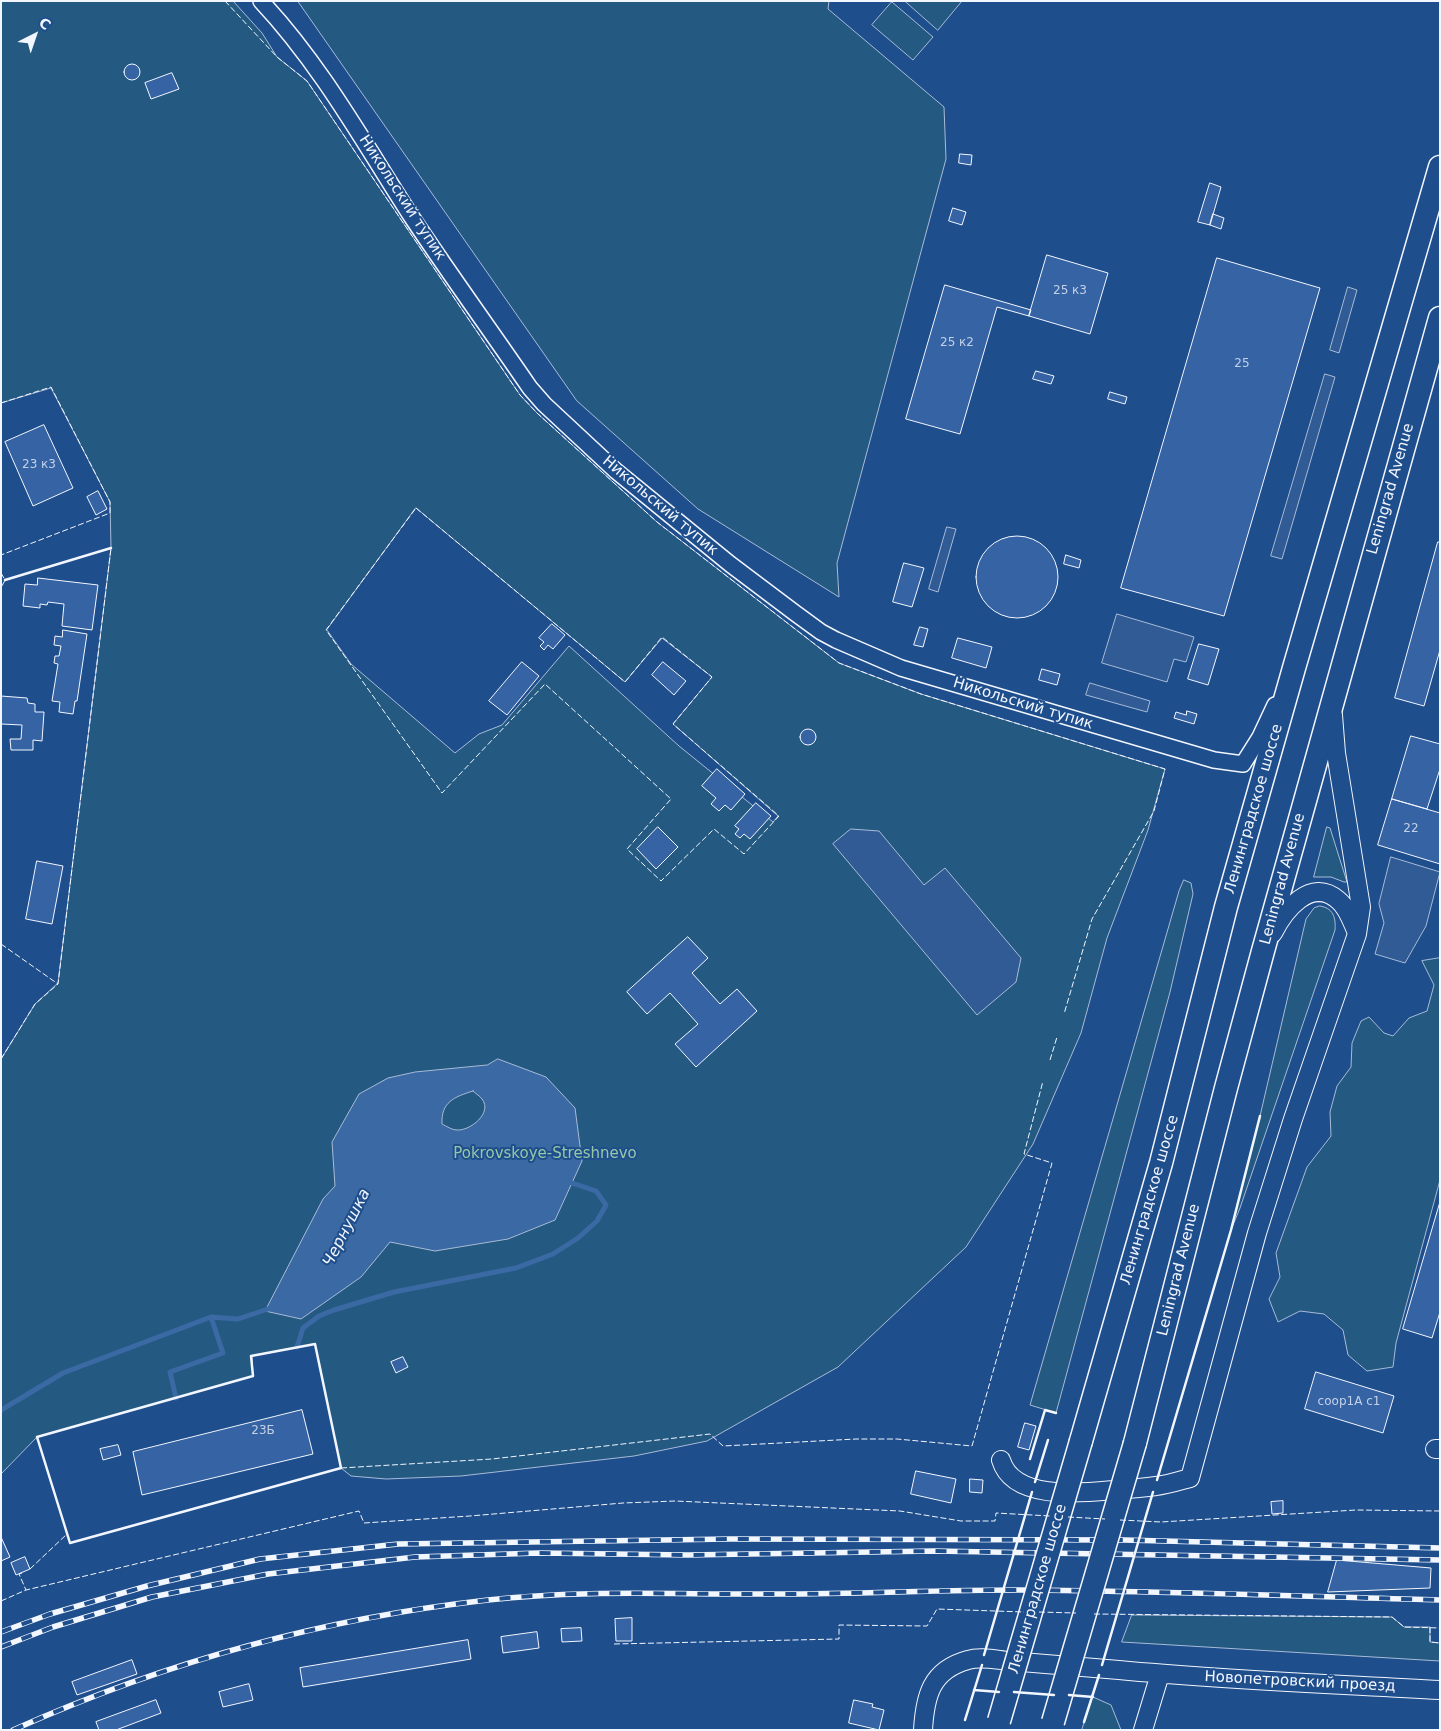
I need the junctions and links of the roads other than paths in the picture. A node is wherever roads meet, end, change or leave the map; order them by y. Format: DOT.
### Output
graph roads {
  1 [pos="261,1"];
  2 [pos="1440,167"];
  3 [pos="1440,318"];
  4 [pos="1294,668"];
  5 [pos="1332,699"];
  6 [pos="1357,934"];
  7 [pos="1263,951"];
  8 [pos="1001,1460"];
  9 [pos="1160,1674"];
  10 [pos="1440,1690"];
  11 [pos="998,1725"];
  12 [pos="1052,1726"];
  13 [pos="923,1729"];
  14 [pos="1143,1730"];
  1 -- 4 [label="street, Никольский тупик"];
  2 -- 4 [label="main road"];
  3 -- 5 [label="main road, Leningrad Avenue"];
  4 -- 11 [label="main road, Ленинградское шоссе, bridge"];
  5 -- 6 [label="street"];
  5 -- 7 [label="main road, Leningrad Avenue"];
  6 -- 7 [label="street"];
  6 -- 8 [label="street"];
  7 -- 12 [label="main road, Leningrad Avenue, bridge"];
  9 -- 10 [label="street, Новопетровский проезд"];
  9 -- 13 [label="street, Новопетровский проезд"];
  9 -- 14 [label="street"];
}
